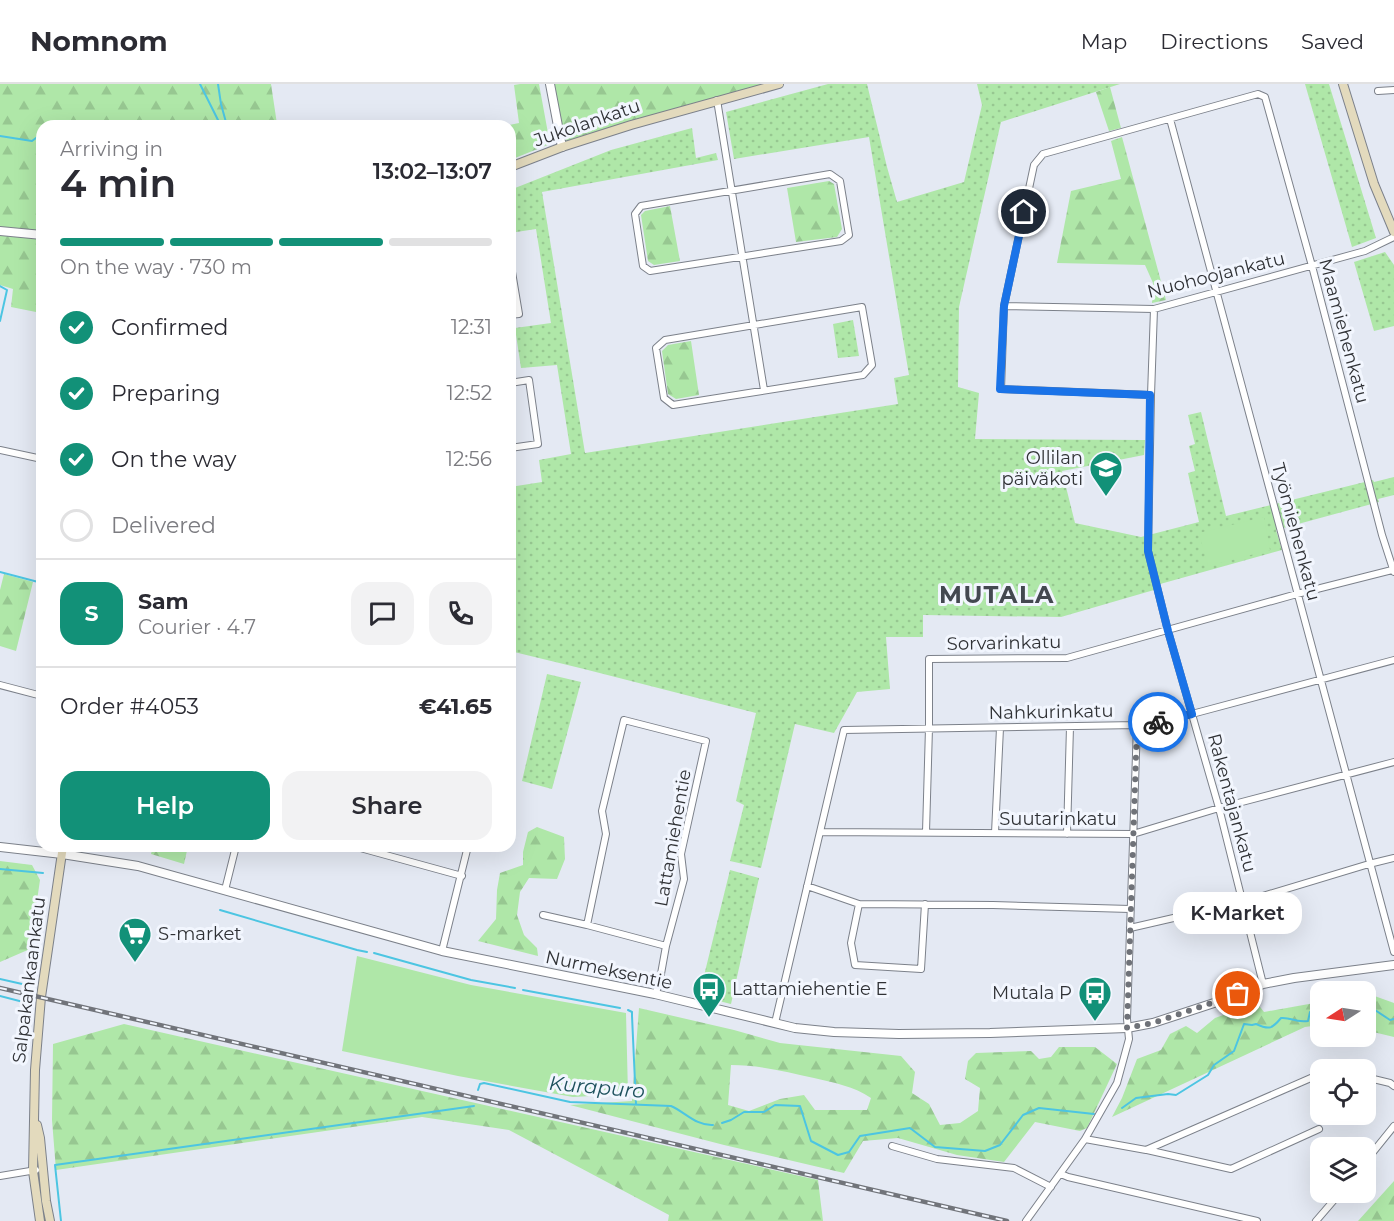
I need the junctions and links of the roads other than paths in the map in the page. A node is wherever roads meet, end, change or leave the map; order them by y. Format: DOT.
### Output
graph roads {
  1 [pos="550,84"];
  2 [pos="779,84"];
  3 [pos="1343,84"];
  4 [pos="1394,90"];
  5 [pos="1378,91"];
  6 [pos="717,100"];
  7 [pos="1170,119"];
  8 [pos="562,147"];
  9 [pos="516,165"];
  10 [pos="731,191"];
  11 [pos="0,231"];
  12 [pos="1394,232"];
  13 [pos="36,234"];
  14 [pos="1394,237"];
  15 [pos="741,257"];
  16 [pos="1312,266"];
  17 [pos="1216,292"];
  18 [pos="516,296"];
  19 [pos="1004,306"];
  20 [pos="1154,309"];
  21 [pos="516,314"];
  22 [pos="753,326"];
  23 [pos="516,382"];
  24 [pos="764,390"];
  25 [pos="1150,395"];
  26 [pos="516,447"];
  27 [pos="0,450"];
  28 [pos="36,458"];
  29 [pos="1393,571"];
  30 [pos="1297,594"];
  31 [pos="1168,631"];
  32 [pos="1394,660"];
  33 [pos="1320,680"];
  34 [pos="0,685"];
  35 [pos="36,694"];
  36 [pos="1192,714"];
  37 [pos="1137,725"];
  38 [pos="1070,727"];
  39 [pos="929,728"];
  40 [pos="1000,728"];
  41 [pos="1394,762"];
  42 [pos="1346,775"];
  43 [pos="1219,808"];
  44 [pos="820,832"];
  45 [pos="926,832"];
  46 [pos="995,833"];
  47 [pos="1067,834"];
  48 [pos="1133,834"];
  49 [pos="0,847"];
  50 [pos="36,849"];
  51 [pos="62,852"];
  52 [pos="72,852"];
  53 [pos="234,852"];
  54 [pos="375,852"];
  55 [pos="467,852"];
  56 [pos="1394,858"];
  57 [pos="1369,864"];
  58 [pos="462,876"];
  59 [pos="807,886"];
  60 [pos="225,890"];
  61 [pos="1243,902"];
  62 [pos="859,903"];
  63 [pos="925,904"];
  64 [pos="1130,909"];
  65 [pos="543,915"];
  66 [pos="587,925"];
  67 [pos="1130,928"];
  68 [pos="666,946"];
  69 [pos="442,951"];
  70 [pos="1394,952"];
  71 [pos="1394,965"];
  72 [pos="1263,984"];
  73 [pos="656,994"];
  74 [pos="775,1023"];
  75 [pos="1127,1028"];
  76 [pos="1310,1078"];
  77 [pos="1376,1080"];
  78 [pos="1394,1086"];
  79 [pos="1394,1126"];
  80 [pos="1319,1129"];
  81 [pos="1085,1139"];
  82 [pos="892,1146"];
  83 [pos="1376,1148"];
  84 [pos="1146,1150"];
  85 [pos="38,1170"];
  86 [pos="1061,1174"];
  87 [pos="0,1176"];
  88 [pos="1051,1187"];
  89 [pos="1332,1203"];
  90 [pos="40,1221"];
  91 [pos="50,1221"];
  92 [pos="1026,1221"];
  93 [pos="1257,1221"];
  94 [pos="1316,1221"];
  1 -- 8 [label="street"];
  2 -- 6 [label="main road, Jukolankatu"];
  3 -- 12 [label="main road"];
  4 -- 5 [label="street"];
  6 -- 8 [label="main road, Jukolankatu"];
  6 -- 10 [label="street"];
  7 -- 16 [label="street, Maamiehenkatu"];
  7 -- 17 [label="street, Työmiehenkatu"];
  7 -- 19 [label="street"];
  8 -- 9 [label="main road, Jukolankatu"];
  10 -- 15 [label="street"];
  10 -- 15 [label="street"];
  10 -- 15 [label="street"];
  11 -- 13 [label="street"];
  14 -- 16 [label="street, Nuohoojankatu"];
  15 -- 22 [label="street"];
  16 -- 17 [label="street, Nuohoojankatu"];
  16 -- 29 [label="street, Maamiehenkatu"];
  17 -- 20 [label="street, Nuohoojankatu"];
  17 -- 30 [label="street, Työmiehenkatu"];
  18 -- 21 [label="street"];
  19 -- 20 [label="street, Nuohoojankatu"];
  19 -- 25 [label="street"];
  20 -- 25 [label="street, Rakentajankatu"];
  22 -- 24 [label="street"];
  22 -- 24 [label="street"];
  22 -- 24 [label="street"];
  23 -- 26 [label="street"];
  25 -- 31 [label="street, Rakentajankatu"];
  27 -- 28 [label="street"];
  29 -- 30 [label="street, Sorvarinkatu"];
  30 -- 31 [label="street, Sorvarinkatu"];
  30 -- 33 [label="street, Työmiehenkatu"];
  31 -- 36 [label="street, Rakentajankatu"];
  31 -- 39 [label="street, Sorvarinkatu"];
  32 -- 33 [label="street, Nahkurinkatu"];
  33 -- 36 [label="street, Nahkurinkatu"];
  33 -- 42 [label="street, Työmiehenkatu"];
  34 -- 35 [label="street"];
  36 -- 37 [label="street, Nahkurinkatu"];
  36 -- 43 [label="street, Rakentajankatu"];
  37 -- 38 [label="street, Nahkurinkatu"];
  37 -- 48 [label="street"];
  38 -- 40 [label="street, Nahkurinkatu"];
  38 -- 47 [label="street"];
  39 -- 40 [label="street, Nahkurinkatu"];
  39 -- 44 [label="street, Nahkurinkatu"];
  39 -- 45 [label="street"];
  40 -- 46 [label="street"];
  41 -- 42 [label="street, Suutarinkatu"];
  42 -- 43 [label="street, Suutarinkatu"];
  42 -- 57 [label="street, Työmiehenkatu"];
  43 -- 48 [label="street, Suutarinkatu"];
  43 -- 61 [label="street, Rakentajankatu"];
  44 -- 45 [label="street, Suutarinkatu"];
  44 -- 59 [label="street"];
  45 -- 46 [label="street, Suutarinkatu"];
  46 -- 47 [label="street, Suutarinkatu"];
  47 -- 48 [label="street, Suutarinkatu"];
  48 -- 64 [label="street"];
  49 -- 50 [label="street, Nurmeksentie"];
  51 -- 85 [label="main road, Salpakankaankatu"];
  52 -- 60 [label="street, Nurmeksentie"];
  53 -- 60 [label="street"];
  54 -- 58 [label="street"];
  55 -- 58 [label="street"];
  56 -- 57 [label="street"];
  57 -- 61 [label="street"];
  57 -- 70 [label="street, Työmiehenkatu"];
  58 -- 69 [label="street"];
  59 -- 62 [label="street"];
  59 -- 74 [label="street"];
  60 -- 69 [label="street, Nurmeksentie"];
  61 -- 67 [label="street"];
  61 -- 72 [label="street, Rakentajankatu"];
  62 -- 63 [label="street"];
  62 -- 63 [label="street"];
  63 -- 64 [label="street"];
  64 -- 67 [label="street"];
  65 -- 66 [label="street"];
  66 -- 68 [label="street"];
  66 -- 68 [label="street, Lattamiehentie"];
  67 -- 75 [label="street"];
  68 -- 73 [label="street, Lattamiehentie"];
  69 -- 73 [label="street, Nurmeksentie"];
  71 -- 72 [label="street, Nurmeksentie"];
  72 -- 75 [label="street, Nurmeksentie"];
  73 -- 74 [label="street, Nurmeksentie"];
  74 -- 75 [label="street, Nurmeksentie"];
  75 -- 81 [label="street"];
  76 -- 84 [label="street"];
  77 -- 78 [label="street"];
  79 -- 83 [label="street"];
  80 -- 84 [label="street"];
  81 -- 84 [label="street"];
  81 -- 86 [label="street"];
  82 -- 88 [label="street"];
  85 -- 87 [label="street"];
  85 -- 90 [label="main road, Salpakankaankatu"];
  85 -- 91 [label="main road, Salpakankaankatu"];
  86 -- 88 [label="street"];
  86 -- 93 [label="street"];
  88 -- 92 [label="street"];
  89 -- 94 [label="street"];
}
